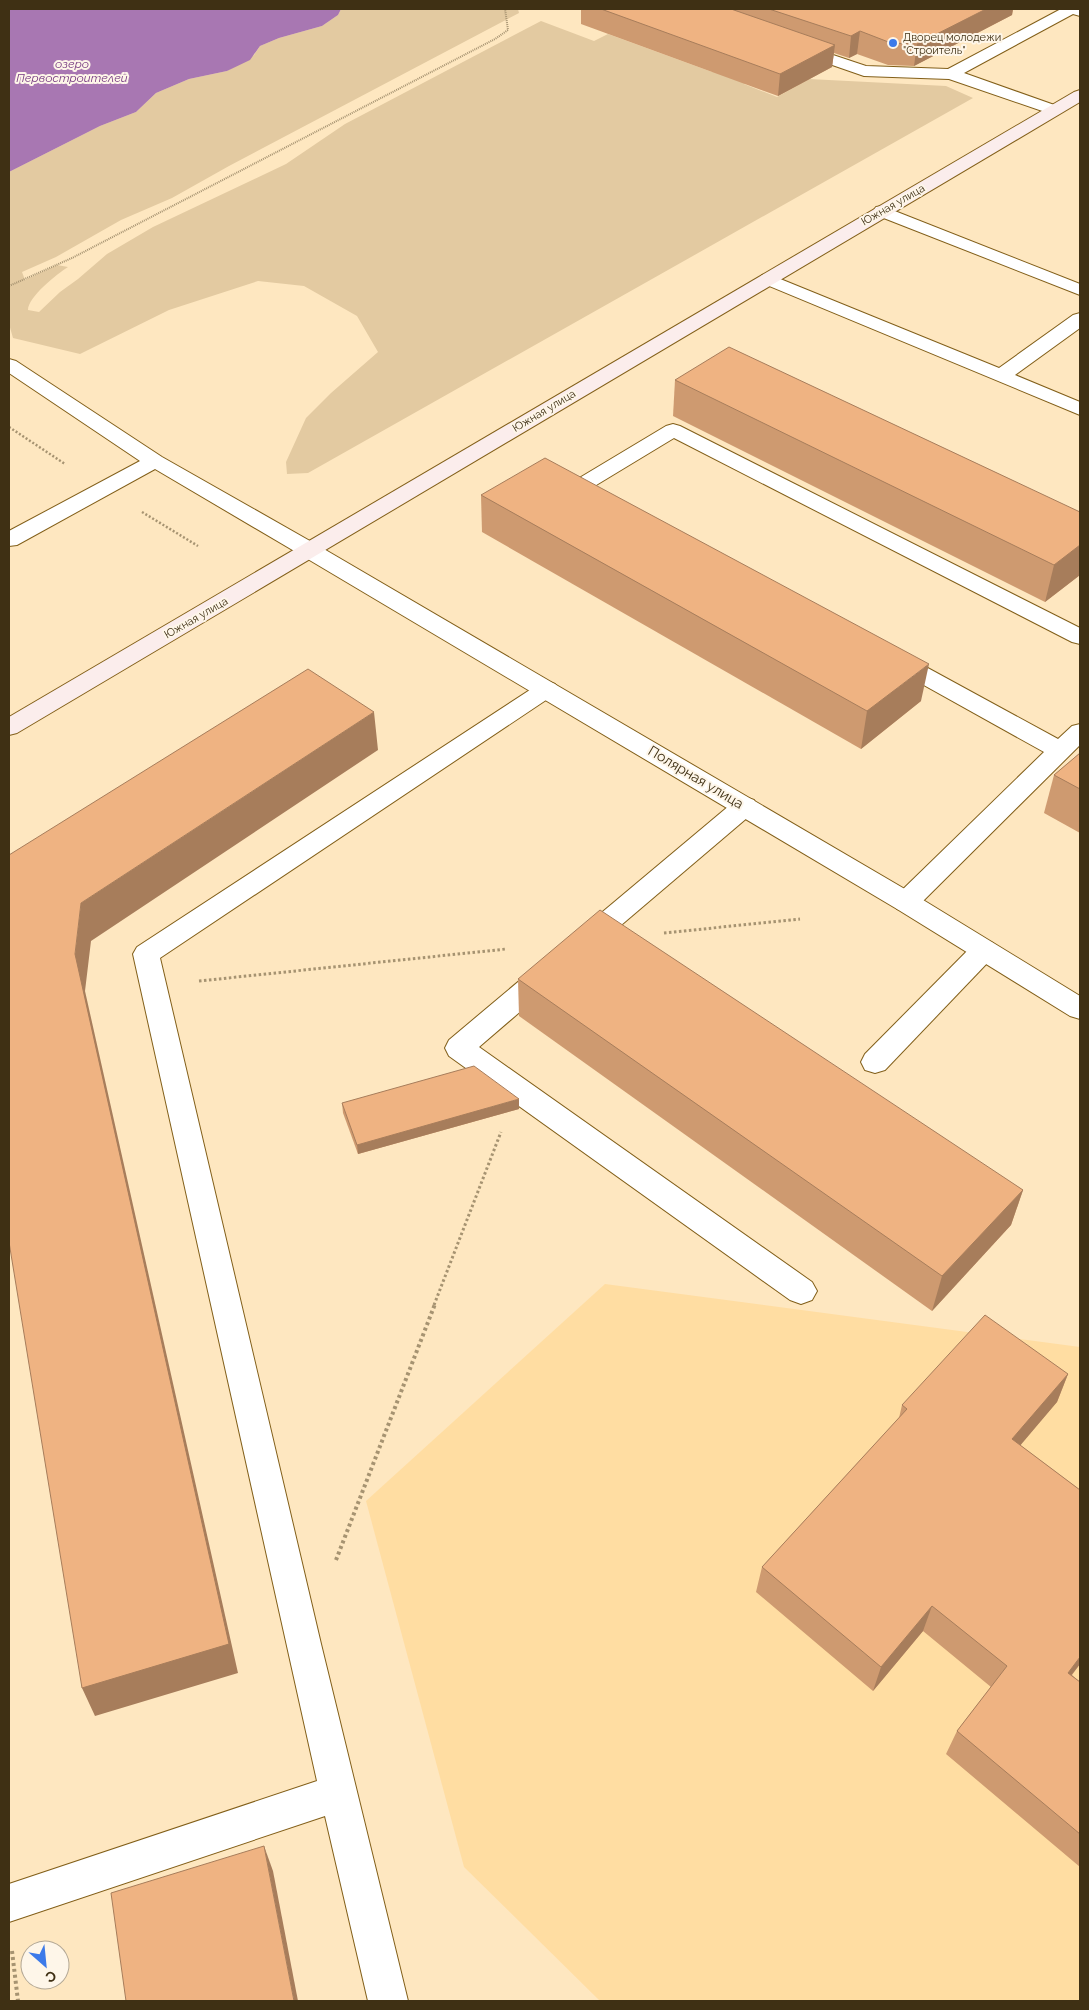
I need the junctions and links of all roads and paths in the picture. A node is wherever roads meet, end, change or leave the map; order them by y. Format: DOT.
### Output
graph roads {
  1 [pos="505,9"];
  2 [pos="1080,12"];
  3 [pos="780,42"];
  4 [pos="951,74"];
  5 [pos="1080,95"];
  6 [pos="1054,110"];
  7 [pos="882,211"];
  8 [pos="768,279"];
  9 [pos="9,286"];
  10 [pos="1080,290"];
  11 [pos="1080,319"];
  12 [pos="9,365"];
  13 [pos="1001,376"];
  14 [pos="1080,409"];
  15 [pos="155,461"];
  16 [pos="621,510"];
  17 [pos="11,536"];
  18 [pos="309,550"];
  19 [pos="1080,637"];
  20 [pos="876,649"];
  21 [pos="547,689"];
  22 [pos="9,727"];
  23 [pos="1080,732"];
  24 [pos="1060,750"];
  25 [pos="745,806"];
  26 [pos="906,902"];
  27 [pos="800,919"];
  28 [pos="664,933"];
  29 [pos="507,949"];
  30 [pos="984,950"];
  31 [pos="154,985"];
  32 [pos="1080,1009"];
  33 [pos="875,1062"];
  34 [pos="518,1089"];
  35 [pos="800,1291"];
  36 [pos="335,1561"];
  37 [pos="338,1793"];
  38 [pos="9,1903"];
  39 [pos="12,1948"];
  40 [pos="18,2001"];
  41 [pos="388,2001"];
  1 -- 9 [label="path"];
  2 -- 4 [label="street"];
  3 -- 4 [label="street"];
  4 -- 6 [label="street"];
  5 -- 6 [label="main road, Южная улица"];
  6 -- 7 [label="main road, Южная улица"];
  7 -- 8 [label="main road, Южная улица"];
  7 -- 10 [label="street"];
  8 -- 13 [label="street"];
  8 -- 18 [label="main road, Южная улица"];
  11 -- 13 [label="street"];
  12 -- 15 [label="street, Полярная улица"];
  13 -- 14 [label="street"];
  15 -- 17 [label="street"];
  15 -- 18 [label="street, Полярная улица"];
  16 -- 19 [label="street"];
  18 -- 21 [label="street, Полярная улица"];
  18 -- 22 [label="main road, Южная улица"];
  20 -- 24 [label="street"];
  21 -- 25 [label="street, Полярная улица"];
  21 -- 31 [label="street"];
  23 -- 24 [label="street"];
  24 -- 26 [label="street"];
  25 -- 26 [label="street, Полярная улица"];
  25 -- 34 [label="street"];
  26 -- 30 [label="street, Полярная улица"];
  27 -- 28 [label="path"];
  29 -- 31 [label="path"];
  30 -- 32 [label="street, Полярная улица"];
  30 -- 33 [label="street"];
  31 -- 37 [label="street"];
  34 -- 35 [label="street"];
  34 -- 36 [label="path"];
  37 -- 38 [label="street"];
  37 -- 41 [label="street"];
  39 -- 40 [label="path"];
}
